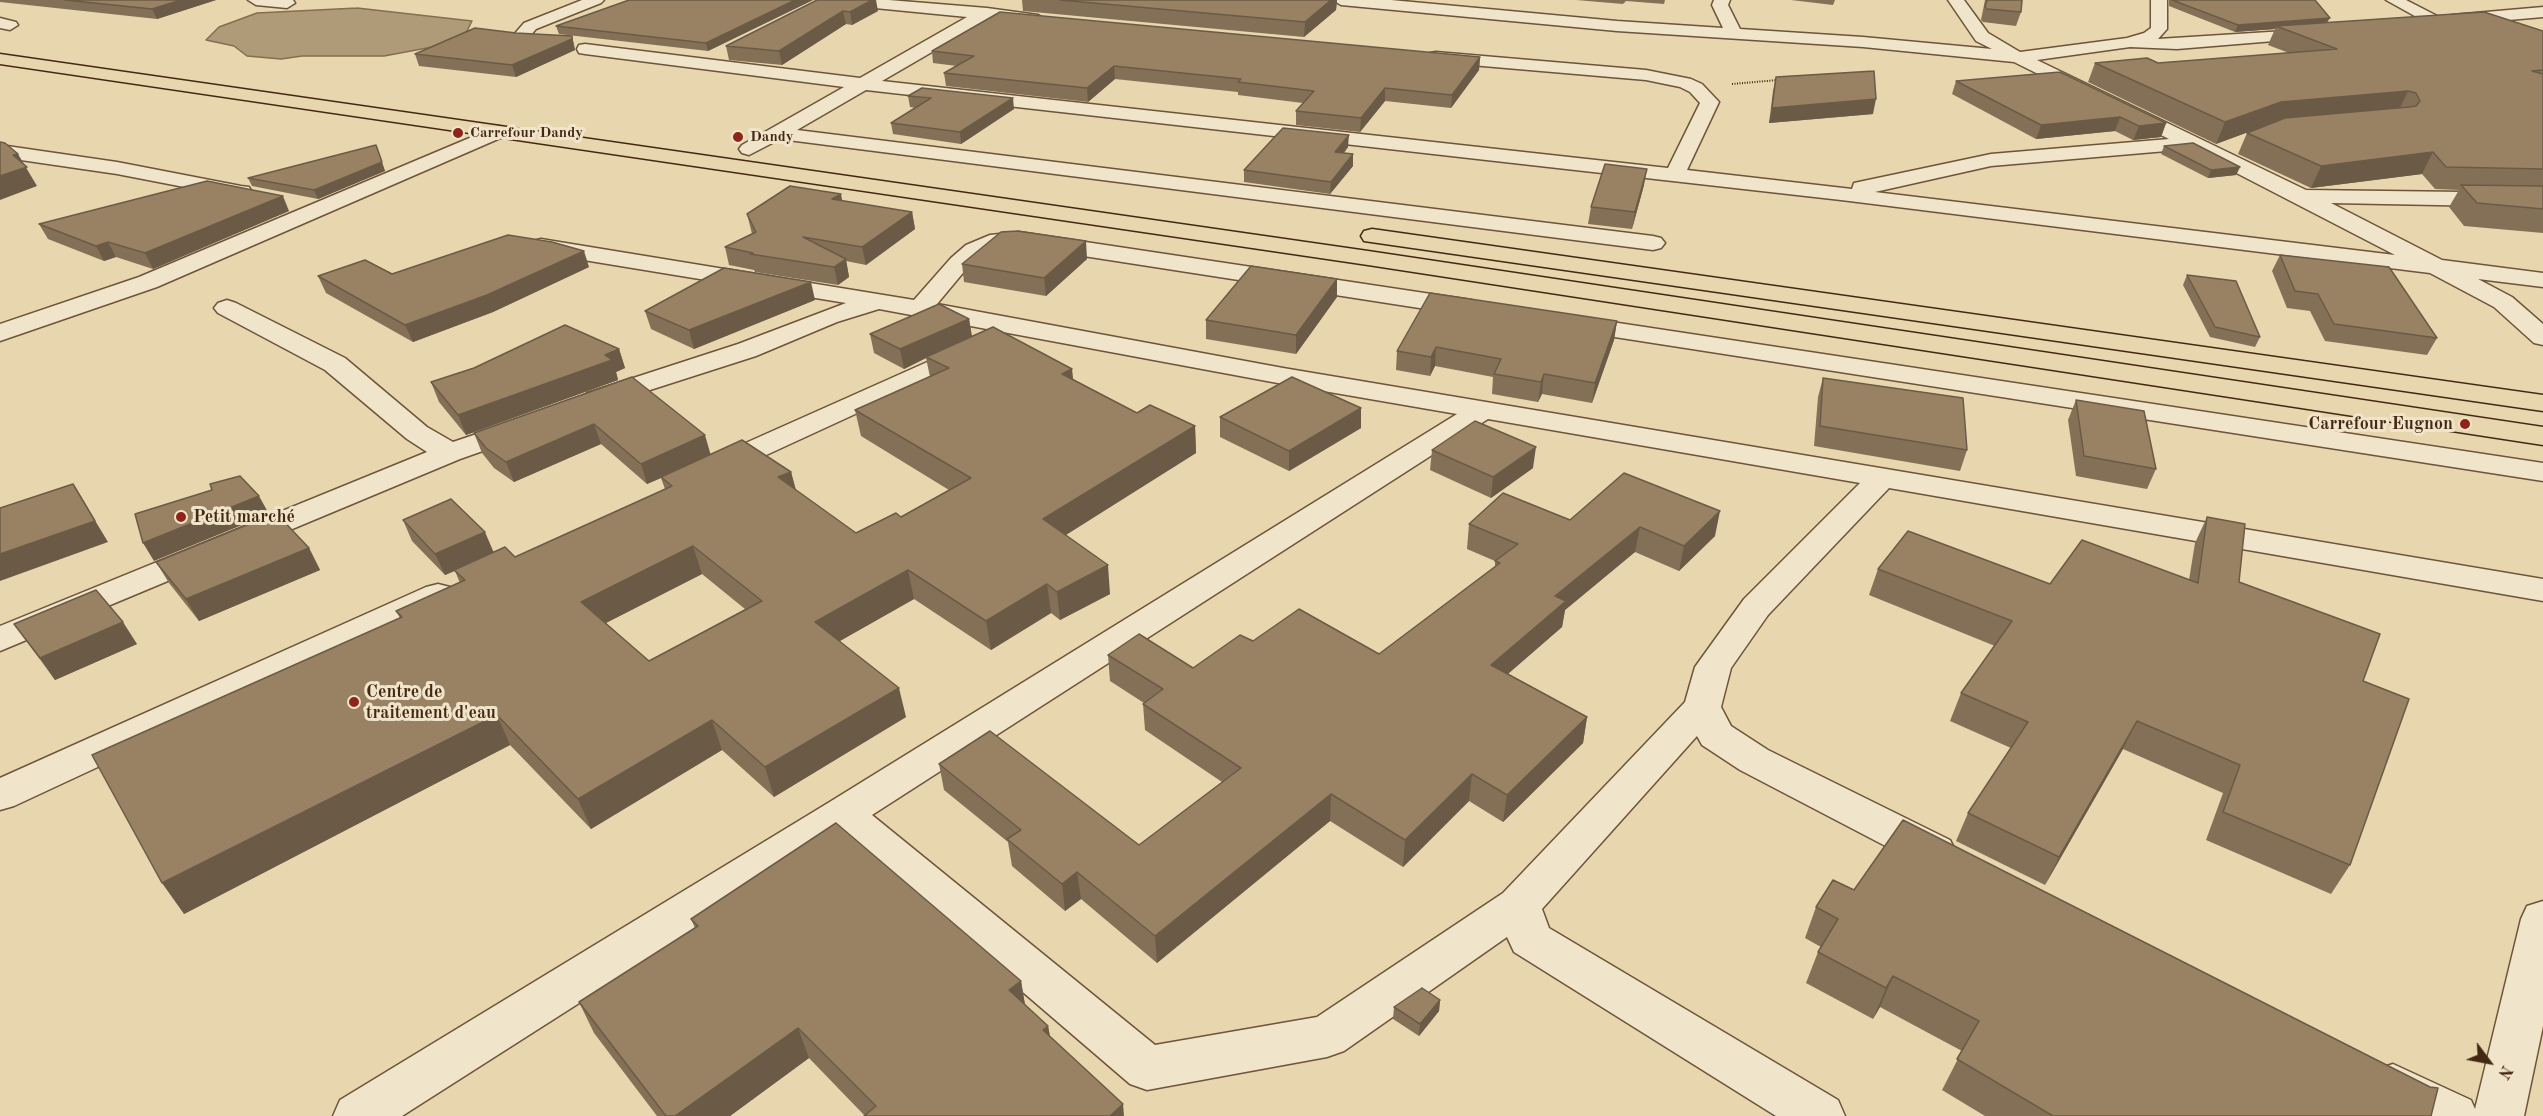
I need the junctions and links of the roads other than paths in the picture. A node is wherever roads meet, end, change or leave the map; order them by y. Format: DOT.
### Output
graph roads {
  1 [pos="256,0"];
  2 [pos="596,0"];
  3 [pos="844,0"];
  4 [pos="1009,0"];
  5 [pos="1341,0"];
  6 [pos="1722,0"];
  7 [pos="1956,0"];
  8 [pos="2159,0"];
  9 [pos="2394,0"];
  10 [pos="287,3"];
  11 [pos="1472,6"];
  12 [pos="2543,12"];
  13 [pos="984,15"];
  14 [pos="1054,22"];
  15 [pos="2437,22"];
  16 [pos="2403,25"];
  17 [pos="3,30"];
  18 [pos="2333,33"];
  19 [pos="1734,34"];
  20 [pos="519,38"];
  21 [pos="2127,43"];
  22 [pos="585,49"];
  23 [pos="723,53"];
  24 [pos="1417,55"];
  25 [pos="2018,57"];
  26 [pos="0,59"];
  27 [pos="702,64"];
  28 [pos="863,84"];
  29 [pos="498,132"];
  30 [pos="778,133"];
  31 [pos="2192,143"];
  32 [pos="2234,146"];
  33 [pos="749,149"];
  34 [pos="0,150"];
  35 [pos="2215,154"];
  36 [pos="1675,176"];
  37 [pos="1841,194"];
  38 [pos="263,196"];
  39 [pos="2301,196"];
  40 [pos="2543,200"];
  41 [pos="286,201"];
  42 [pos="1161,206"];
  43 [pos="320,208"];
  44 [pos="1350,233"];
  45 [pos="515,242"];
  46 [pos="1653,243"];
  47 [pos="2434,266"];
  48 [pos="2543,280"];
  49 [pos="879,301"];
  50 [pos="227,308"];
  51 [pos="920,309"];
  52 [pos="1493,312"];
  53 [pos="1552,321"];
  54 [pos="1021,328"];
  55 [pos="0,333"];
  56 [pos="2543,337"];
  57 [pos="2543,403"];
  58 [pos="574,408"];
  59 [pos="1483,410"];
  60 [pos="542,421"];
  61 [pos="2543,436"];
  62 [pos="450,453"];
  63 [pos="2543,472"];
  64 [pos="1882,478"];
  65 [pos="684,482"];
  66 [pos="467,581"];
  67 [pos="2543,590"];
  68 [pos="0,639"];
  69 [pos="1701,707"];
  70 [pos="0,795"];
  71 [pos="843,814"];
  72 [pos="1966,868"];
  73 [pos="1519,905"];
  74 [pos="2543,919"];
  75 [pos="2358,1067"];
  76 [pos="358,1116"];
  77 [pos="1820,1116"];
  78 [pos="2453,1116"];
  79 [pos="2499,1116"];
  1 -- 10 [label="street"];
  2 -- 20 [label="street"];
  3 -- 13 [label="street"];
  4 -- 13 [label="street"];
  5 -- 11 [label="street"];
  6 -- 19 [label="street"];
  7 -- 25 [label="street"];
  8 -- 21 [label="street"];
  9 -- 15 [label="street"];
  11 -- 19 [label="street"];
  12 -- 15 [label="street"];
  13 -- 14 [label="street"];
  13 -- 28 [label="street"];
  15 -- 16 [label="street"];
  17 -- 33 [label="main road"];
  18 -- 21 [label="street"];
  19 -- 25 [label="street"];
  21 -- 25 [label="street"];
  22 -- 27 [label="street"];
  23 -- 27 [label="street"];
  24 -- 36 [label="street"];
  25 -- 31 [label="street"];
  26 -- 29 [label="main road"];
  27 -- 28 [label="street"];
  28 -- 30 [label="street"];
  28 -- 36 [label="street"];
  29 -- 43 [label="street"];
  29 -- 61 [label="main road"];
  30 -- 33 [label="street"];
  30 -- 46 [label="street"];
  31 -- 35 [label="street"];
  31 -- 37 [label="street"];
  32 -- 35 [label="street"];
  33 -- 42 [label="main road"];
  34 -- 38 [label="street"];
  35 -- 39 [label="street"];
  36 -- 37 [label="street"];
  37 -- 47 [label="street"];
  39 -- 40 [label="street"];
  39 -- 47 [label="street"];
  41 -- 43 [label="street"];
  43 -- 55 [label="street"];
  44 -- 57 [label="main road"];
  45 -- 49 [label="street"];
  47 -- 48 [label="street"];
  47 -- 56 [label="street"];
  49 -- 51 [label="street"];
  49 -- 58 [label="street"];
  50 -- 62 [label="street"];
  51 -- 52 [label="street"];
  51 -- 54 [label="street"];
  53 -- 63 [label="street"];
  54 -- 59 [label="street"];
  54 -- 65 [label="street"];
  59 -- 64 [label="street"];
  59 -- 71 [label="street"];
  60 -- 62 [label="street"];
  62 -- 68 [label="street"];
  64 -- 67 [label="street"];
  64 -- 69 [label="street"];
  66 -- 70 [label="street"];
  69 -- 72 [label="street"];
  69 -- 73 [label="street"];
  71 -- 73 [label="street"];
  71 -- 76 [label="street"];
  73 -- 77 [label="street"];
  74 -- 79 [label="street"];
  75 -- 78 [label="street"];
}
